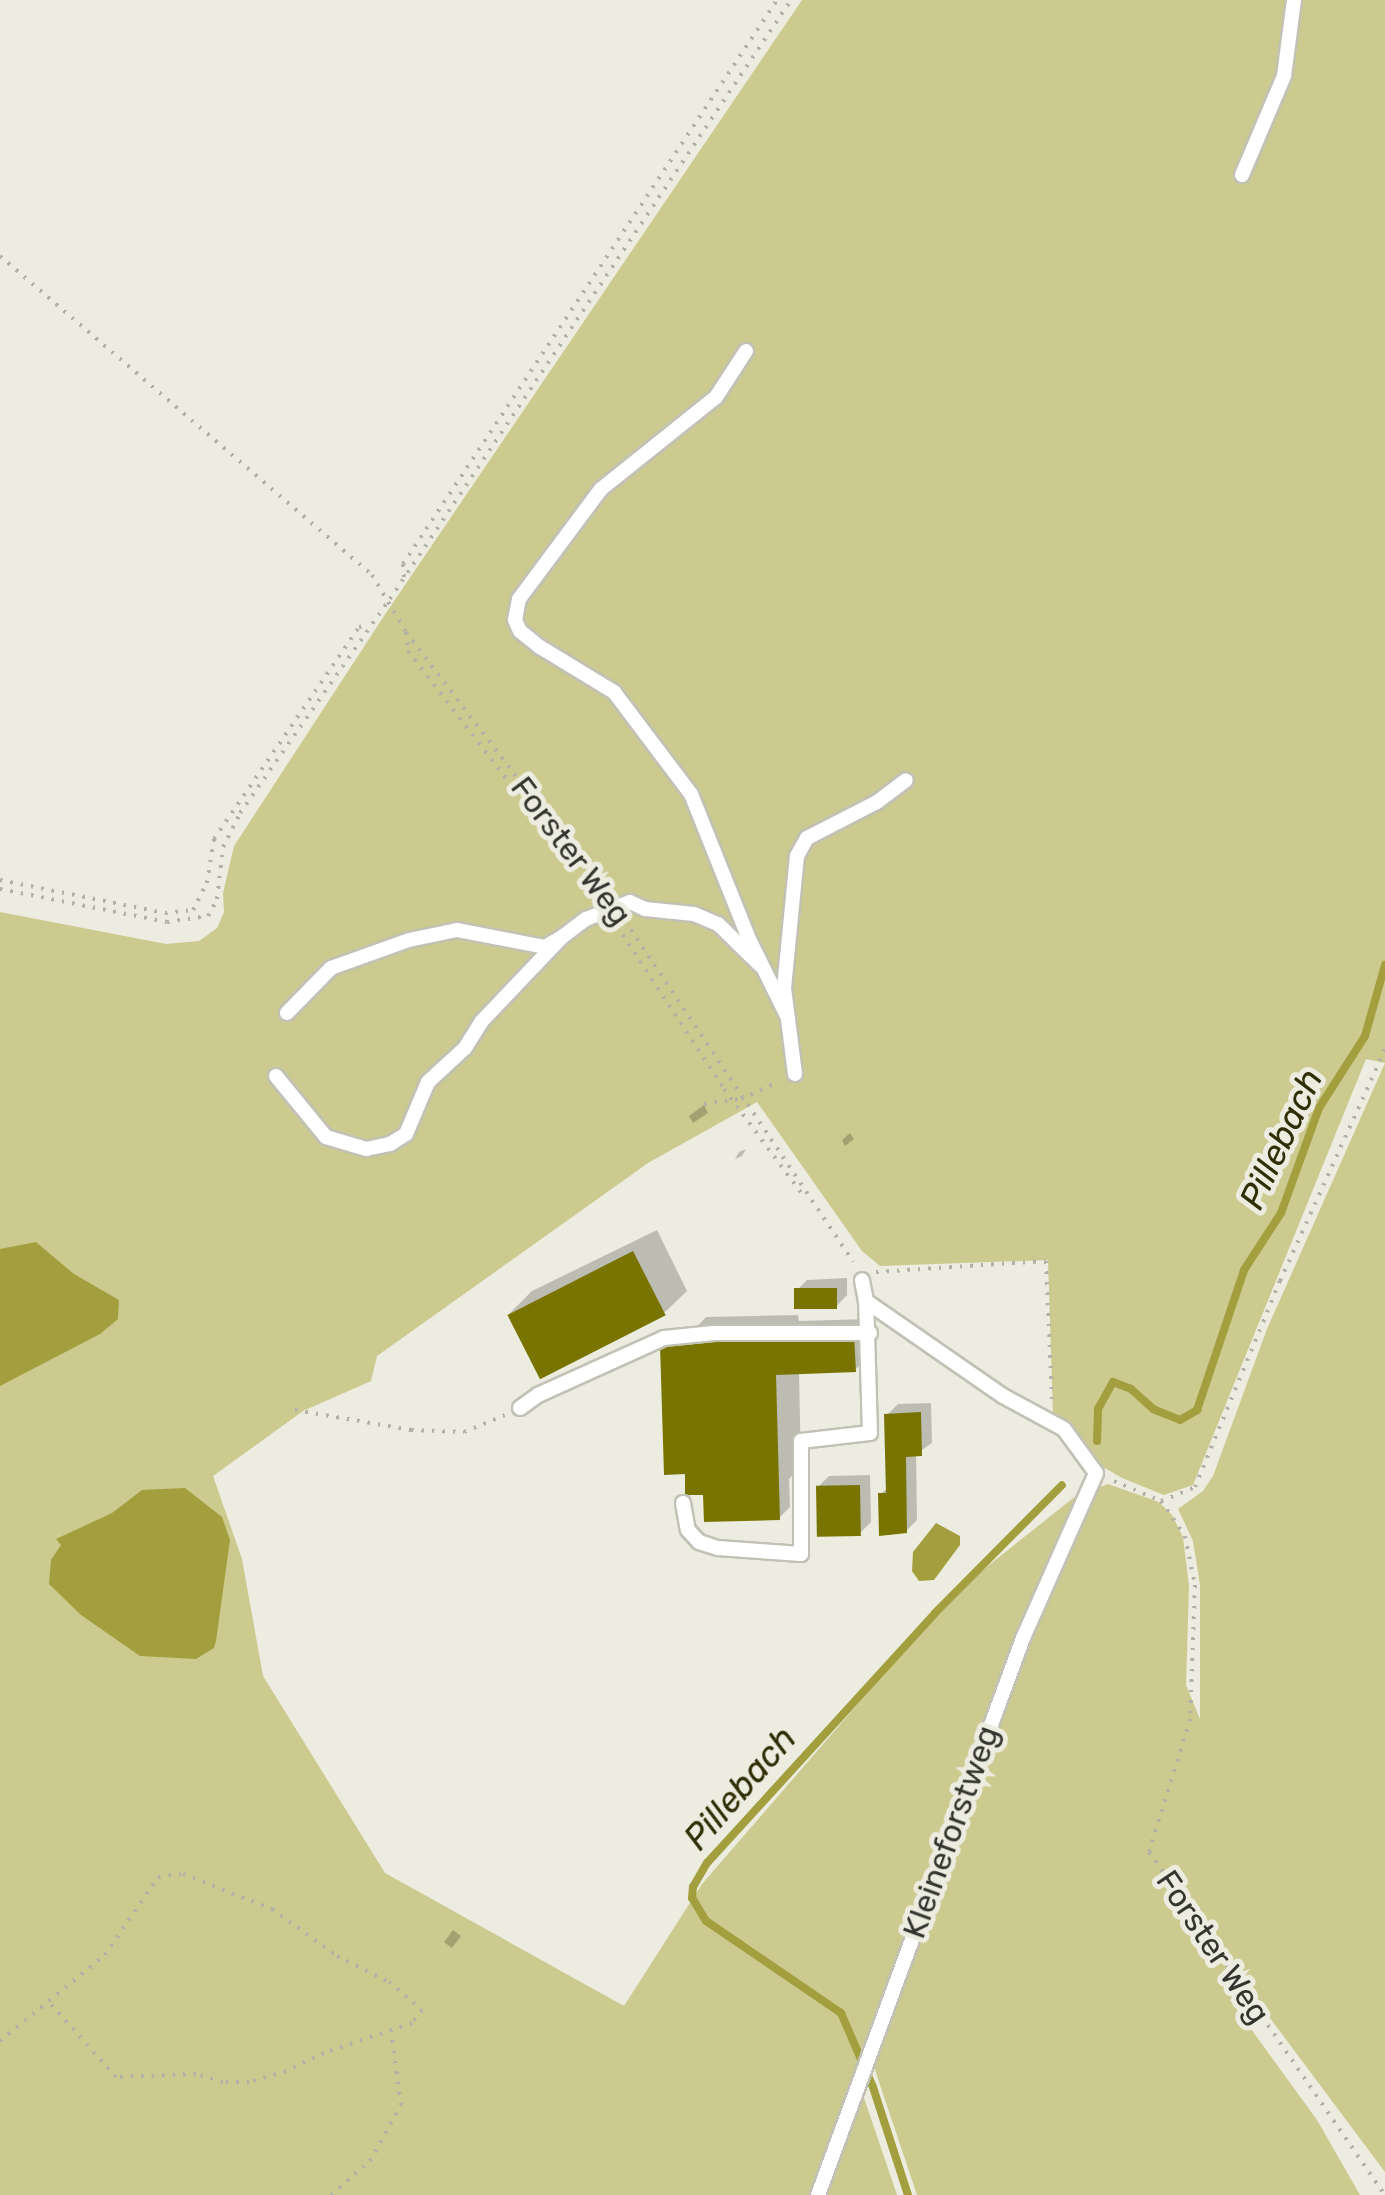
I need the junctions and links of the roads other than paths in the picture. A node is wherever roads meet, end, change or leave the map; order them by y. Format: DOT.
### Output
graph roads {
  1 [pos="1294,0"];
  2 [pos="1242,175"];
  3 [pos="746,351"];
  4 [pos="906,780"];
  5 [pos="562,937"];
  6 [pos="763,967"];
  7 [pos="288,1013"];
  8 [pos="788,1018"];
  9 [pos="795,1074"];
  10 [pos="276,1076"];
  11 [pos="861,1276"];
  12 [pos="866,1300"];
  13 [pos="870,1333"];
  14 [pos="520,1408"];
  15 [pos="683,1503"];
  16 [pos="818,2195"];
  1 -- 2 [label="lane"];
  3 -- 6 [label="lane"];
  4 -- 8 [label="lane"];
  5 -- 6 [label="lane"];
  5 -- 7 [label="lane"];
  5 -- 10 [label="lane"];
  6 -- 8 [label="lane"];
  8 -- 9 [label="lane"];
  11 -- 12 [label="lane"];
  12 -- 13 [label="lane"];
  12 -- 16 [label="lane, Kleineforstweg"];
  13 -- 14 [label="lane"];
  13 -- 15 [label="lane"];
}
